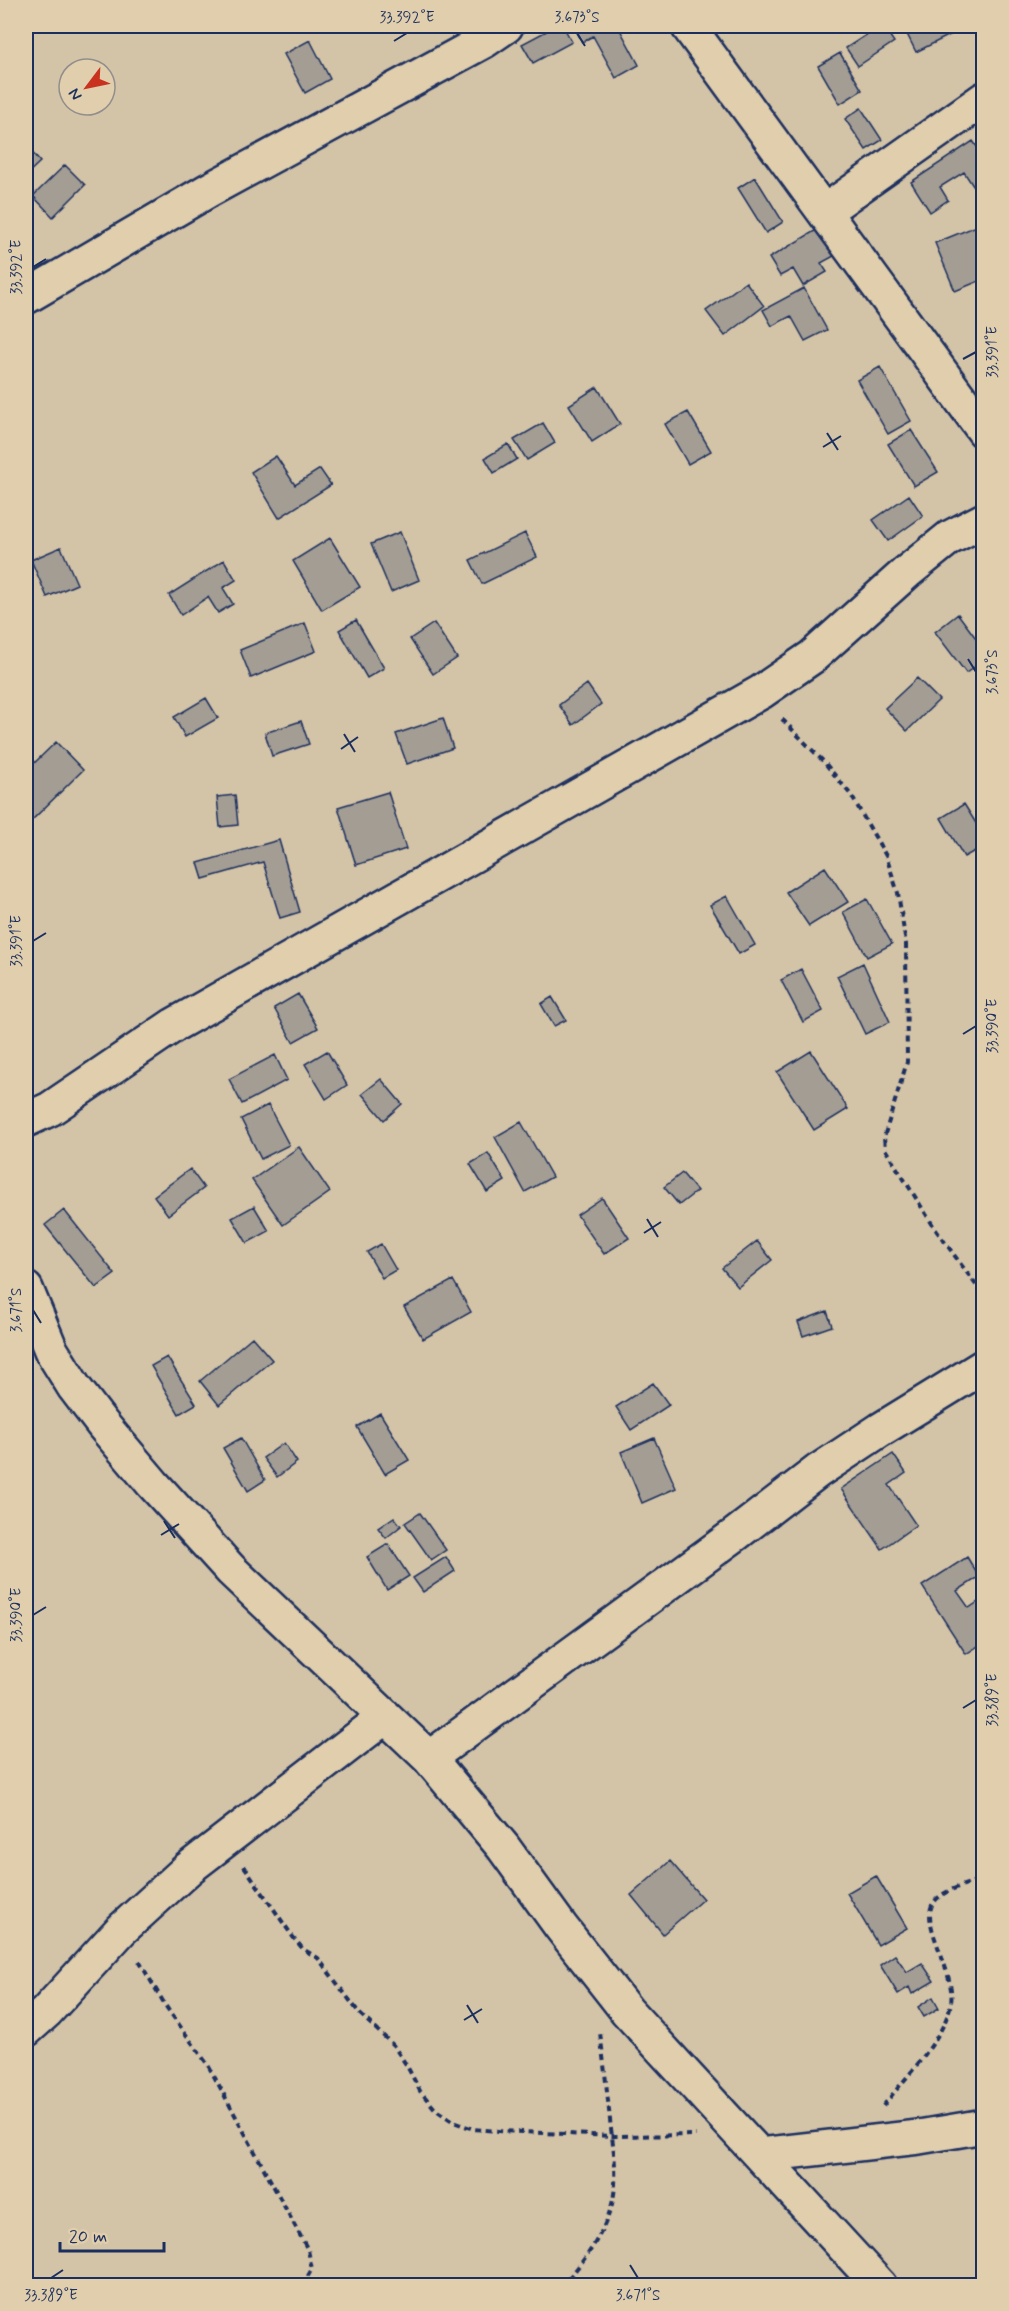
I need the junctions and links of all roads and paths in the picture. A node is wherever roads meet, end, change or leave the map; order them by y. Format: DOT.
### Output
graph roads {
  1 [pos="506,26"];
  2 [pos="688,26"];
  3 [pos="984,99"];
  4 [pos="825,211"];
  5 [pos="26,297"];
  6 [pos="984,431"];
  7 [pos="984,520"];
  8 [pos="761,692"];
  9 [pos="26,1120"];
  10 [pos="26,1289"];
  11 [pos="984,1296"];
  12 [pos="984,1365"];
  13 [pos="385,1717"];
  14 [pos="429,1758"];
  15 [pos="226,1839"];
  16 [pos="984,1878"];
  17 [pos="121,1930"];
  18 [pos="600,2025"];
  19 [pos="26,2030"];
  20 [pos="984,2126"];
  21 [pos="612,2136"];
  22 [pos="751,2144"];
  23 [pos="859,2144"];
  24 [pos="302,2286"];
  25 [pos="561,2286"];
  26 [pos="880,2286"];
  1 -- 5 [label="street"];
  2 -- 4 [label="street"];
  3 -- 4 [label="street"];
  4 -- 6 [label="street"];
  7 -- 8 [label="street"];
  8 -- 9 [label="street"];
  8 -- 11 [label="path"];
  10 -- 13 [label="street"];
  12 -- 14 [label="street"];
  13 -- 14 [label="street"];
  13 -- 15 [label="street"];
  14 -- 22 [label="street"];
  15 -- 17 [label="street"];
  15 -- 21 [label="path"];
  16 -- 23 [label="path"];
  17 -- 19 [label="street"];
  17 -- 24 [label="path"];
  18 -- 21 [label="path"];
  20 -- 23 [label="street"];
  21 -- 22 [label="path"];
  21 -- 25 [label="path"];
  22 -- 23 [label="street"];
  22 -- 26 [label="street"];
}
